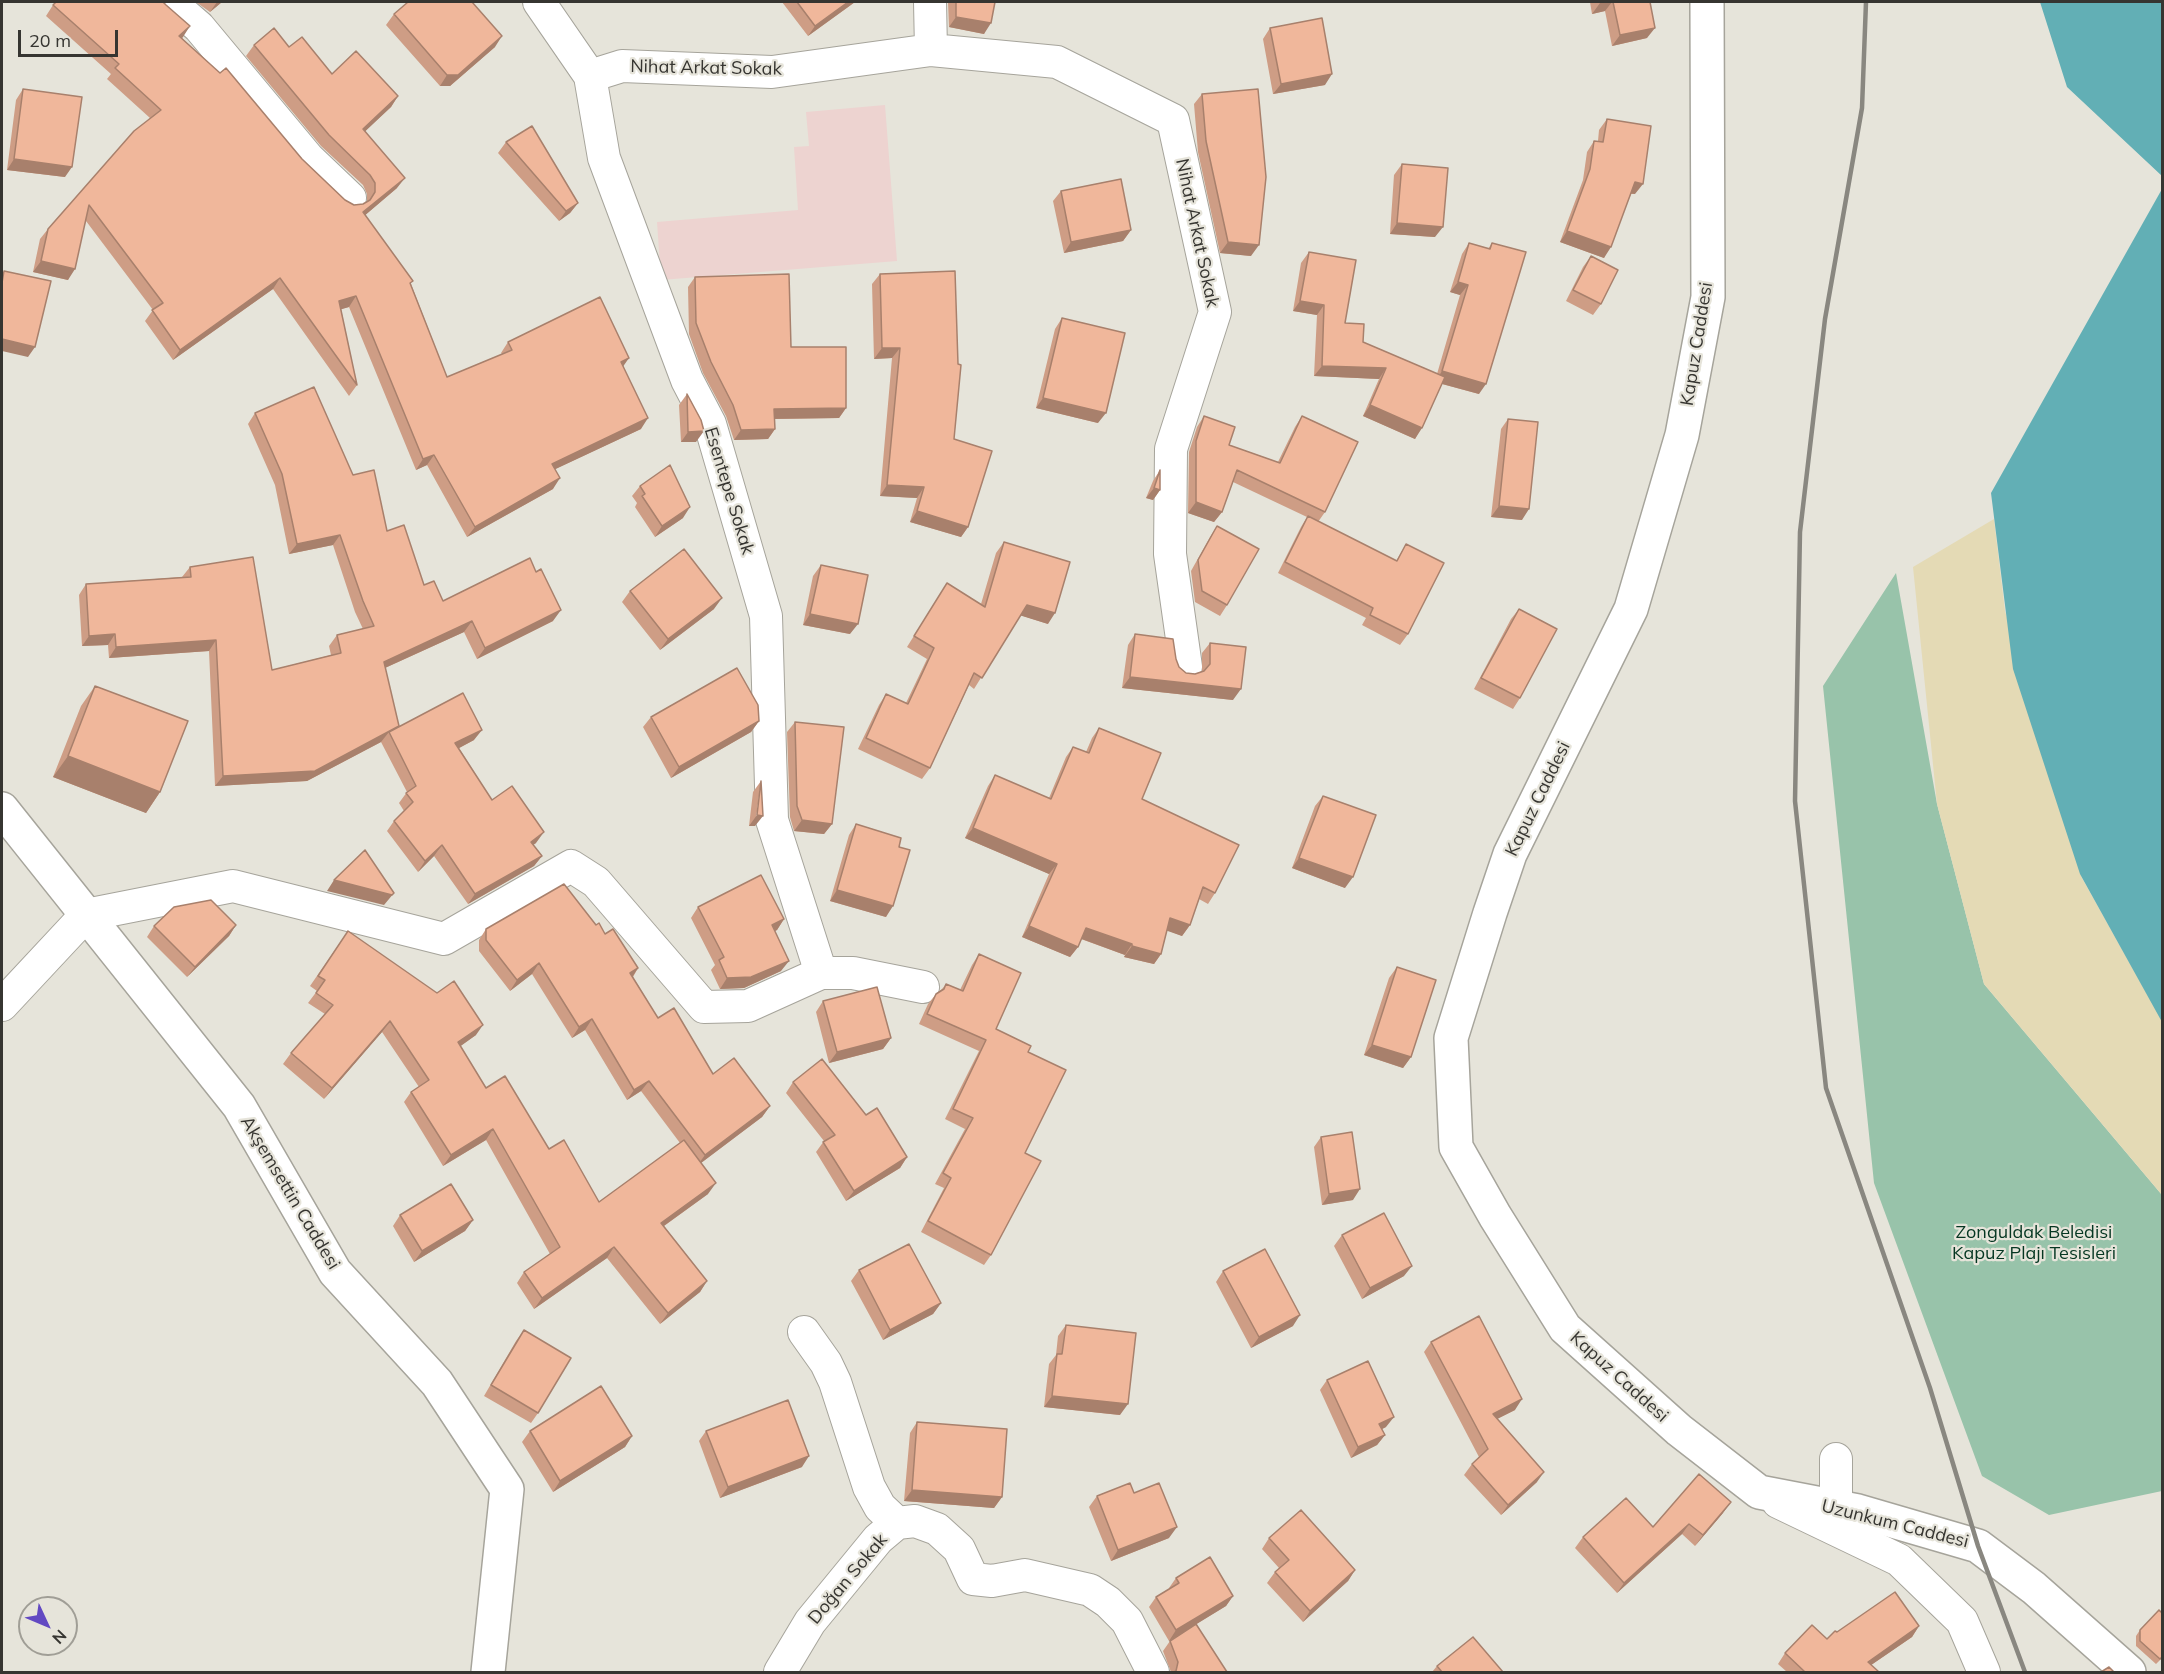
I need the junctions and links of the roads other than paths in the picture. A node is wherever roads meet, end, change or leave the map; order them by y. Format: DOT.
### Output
graph roads {
  1 [pos="170,2"];
  2 [pos="539,2"];
  3 [pos="930,2"];
  4 [pos="1707,2"];
  5 [pos="931,50"];
  6 [pos="590,76"];
  7 [pos="350,198"];
  8 [pos="1186,667"];
  9 [pos="2,809"];
  10 [pos="86,915"];
  11 [pos="821,973"];
  12 [pos="923,987"];
  13 [pos="2,1005"];
  14 [pos="804,1332"];
  15 [pos="1836,1459"];
  16 [pos="1759,1492"];
  17 [pos="1836,1507"];
  18 [pos="897,1523"];
  19 [pos="488,1672"];
  20 [pos="780,1672"];
  21 [pos="1153,1672"];
  22 [pos="1984,1672"];
  23 [pos="2129,1672"];
  1 -- 7 [label="street"];
  2 -- 6 [label="street, Esentepe Sokak"];
  3 -- 5 [label="street"];
  4 -- 16 [label="main road, Kapuz Caddesi"];
  5 -- 6 [label="street, Nihat Arkat Sokak"];
  5 -- 8 [label="street, Nihat Arkat Sokak"];
  6 -- 11 [label="street, Esentepe Sokak"];
  9 -- 10 [label="main road, Akşemsettin Caddesi"];
  10 -- 11 [label="street"];
  10 -- 13 [label="street"];
  10 -- 19 [label="main road, Akşemsettin Caddesi"];
  11 -- 12 [label="street"];
  14 -- 18 [label="street"];
  15 -- 17 [label="street"];
  16 -- 17 [label="main road, Uzunkum Caddesi"];
  16 -- 22 [label="street"];
  17 -- 23 [label="main road, Uzunkum Caddesi"];
  18 -- 20 [label="street, Doğan Sokak"];
  18 -- 21 [label="street, Doğan Sokak"];
}
